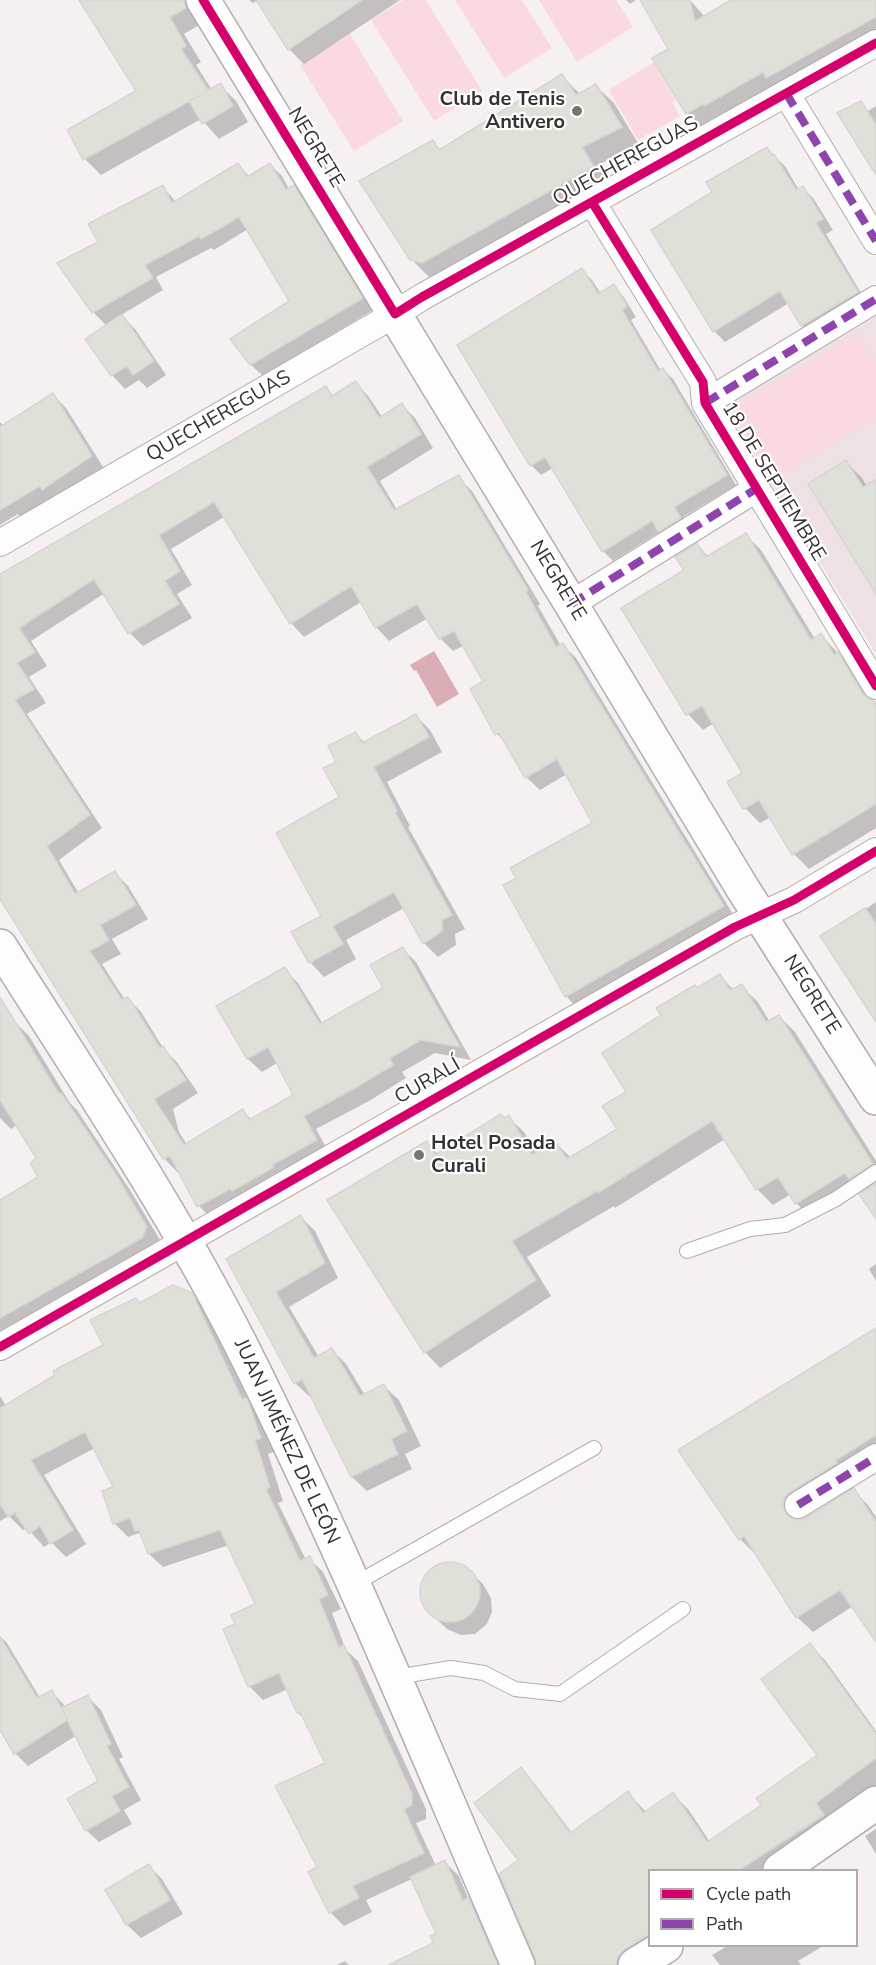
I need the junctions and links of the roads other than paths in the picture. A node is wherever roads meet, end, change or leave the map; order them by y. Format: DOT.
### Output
graph roads {
  1 [pos="203,0"];
  2 [pos="876,43"];
  3 [pos="786,93"];
  4 [pos="592,202"];
  5 [pos="876,241"];
  6 [pos="876,299"];
  7 [pos="395,314"];
  8 [pos="705,404"];
  9 [pos="756,489"];
  10 [pos="0,543"];
  11 [pos="571,604"];
  12 [pos="876,686"];
  13 [pos="876,851"];
  14 [pos="760,915"];
  15 [pos="0,946"];
  16 [pos="876,1098"];
  17 [pos="876,1172"];
  18 [pos="185,1242"];
  19 [pos="687,1251"];
  20 [pos="0,1347"];
  21 [pos="594,1448"];
  22 [pos="876,1457"];
  23 [pos="798,1505"];
  24 [pos="353,1585"];
  25 [pos="683,1609"];
  26 [pos="393,1678"];
  27 [pos="876,1803"];
  28 [pos="781,1869"];
  29 [pos="664,1947"];
  30 [pos="518,1965"];
  31 [pos="636,1965"];
  1 -- 7 [label="main road, NEGRETE"];
  2 -- 3 [label="street, QUECHEREGUAS"];
  3 -- 4 [label="street, QUECHEREGUAS"];
  3 -- 5 [label="street"];
  4 -- 7 [label="street, QUECHEREGUAS"];
  4 -- 8 [label="street, 18 DE SEPTIEMBRE"];
  6 -- 8 [label="street"];
  7 -- 10 [label="street, QUECHEREGUAS"];
  7 -- 11 [label="main road, NEGRETE"];
  8 -- 9 [label="street, 18 DE SEPTIEMBRE"];
  9 -- 11 [label="street"];
  9 -- 12 [label="street, 18 DE SEPTIEMBRE"];
  11 -- 14 [label="main road, NEGRETE"];
  13 -- 14 [label="street, CURALÍ"];
  14 -- 16 [label="main road, NEGRETE"];
  14 -- 18 [label="street, CURALÍ"];
  15 -- 18 [label="main road, JUAN JIMÉNEZ DE LEÓN"];
  17 -- 19 [label="lane"];
  18 -- 20 [label="street, CURALÍ"];
  18 -- 24 [label="main road, JUAN JIMÉNEZ DE LEÓN"];
  21 -- 24 [label="lane"];
  22 -- 23 [label="street"];
  24 -- 26 [label="main road, JUAN JIMÉNEZ DE LEÓN"];
  25 -- 26 [label="lane"];
  26 -- 30 [label="main road, JUAN JIMÉNEZ DE LEÓN"];
  27 -- 28 [label="main road"];
  29 -- 31 [label="main road"];
}
